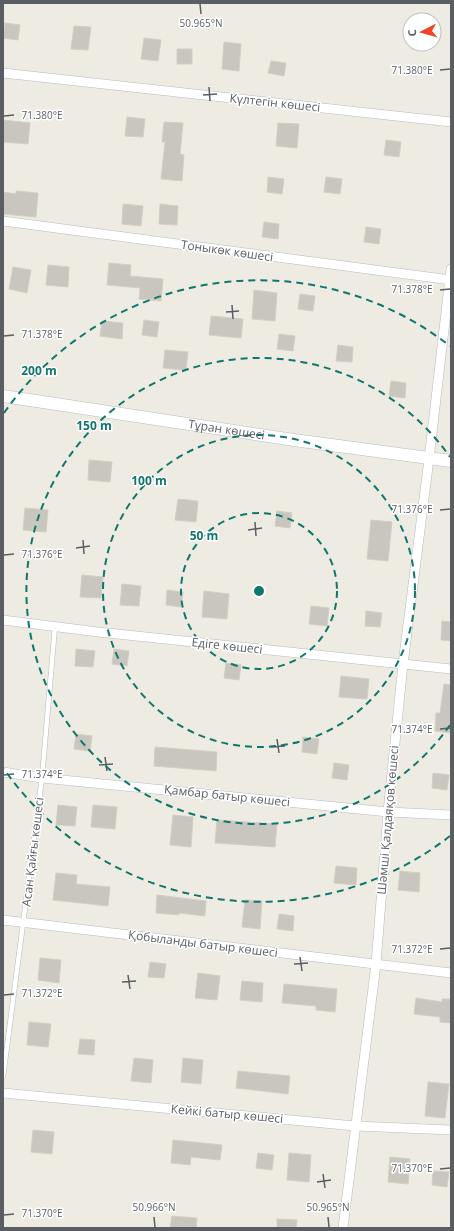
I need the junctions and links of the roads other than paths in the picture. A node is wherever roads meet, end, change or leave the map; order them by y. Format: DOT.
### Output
graph roads {
  1 [pos="3,74"];
  2 [pos="451,122"];
  3 [pos="3,222"];
  4 [pos="451,269"];
  5 [pos="450,280"];
  6 [pos="3,396"];
  7 [pos="429,459"];
  8 [pos="451,461"];
  9 [pos="3,620"];
  10 [pos="56,626"];
  11 [pos="403,664"];
  12 [pos="451,670"];
  13 [pos="3,772"];
  14 [pos="42,778"];
  15 [pos="388,812"];
  16 [pos="451,815"];
  17 [pos="3,920"];
  18 [pos="24,923"];
  19 [pos="376,964"];
  20 [pos="451,973"];
  21 [pos="3,1077"];
  22 [pos="3,1093"];
  23 [pos="355,1126"];
  24 [pos="451,1130"];
  25 [pos="343,1228"];
  1 -- 2 [label="street, Күлтегін көшесі"];
  3 -- 5 [label="street, Тоныкөк көшесі"];
  4 -- 5 [label="street, Шәмші Қалдаяқов көшесі"];
  5 -- 7 [label="street, Шәмші Қалдаяқов көшесі"];
  6 -- 7 [label="street, Тұран көшесі"];
  7 -- 8 [label="street, Тұран көшесі"];
  7 -- 11 [label="street, Шәмші Қалдаяқов көшесі"];
  9 -- 10 [label="street, Едіге көшесі"];
  10 -- 11 [label="street, Едіге көшесі"];
  10 -- 14 [label="lane, Асан Қайғы көшесі"];
  11 -- 12 [label="street, Едіге көшесі"];
  11 -- 15 [label="street, Шәмші Қалдаяқов көшесі"];
  13 -- 14 [label="street, Қамбар батыр көшесі"];
  14 -- 15 [label="street, Қамбар батыр көшесі"];
  14 -- 18 [label="lane, Асан Қайғы көшесі"];
  15 -- 16 [label="street, Қамбар батыр көшесі"];
  15 -- 19 [label="street, Шәмші Қалдаяқов көшесі"];
  17 -- 18 [label="street, Қобыланды батыр көшесі"];
  18 -- 19 [label="street, Қобыланды батыр көшесі"];
  18 -- 21 [label="lane, Асан Қайғы көшесі"];
  19 -- 20 [label="street, Қобыланды батыр көшесі"];
  19 -- 23 [label="street, Шәмші Қалдаяқов көшесі"];
  22 -- 23 [label="street, Кейкі батыр көшесі"];
  23 -- 24 [label="street, Кейкі батыр көшесі"];
  23 -- 25 [label="street, Шәмші Қалдаяқов көшесі"];
}
